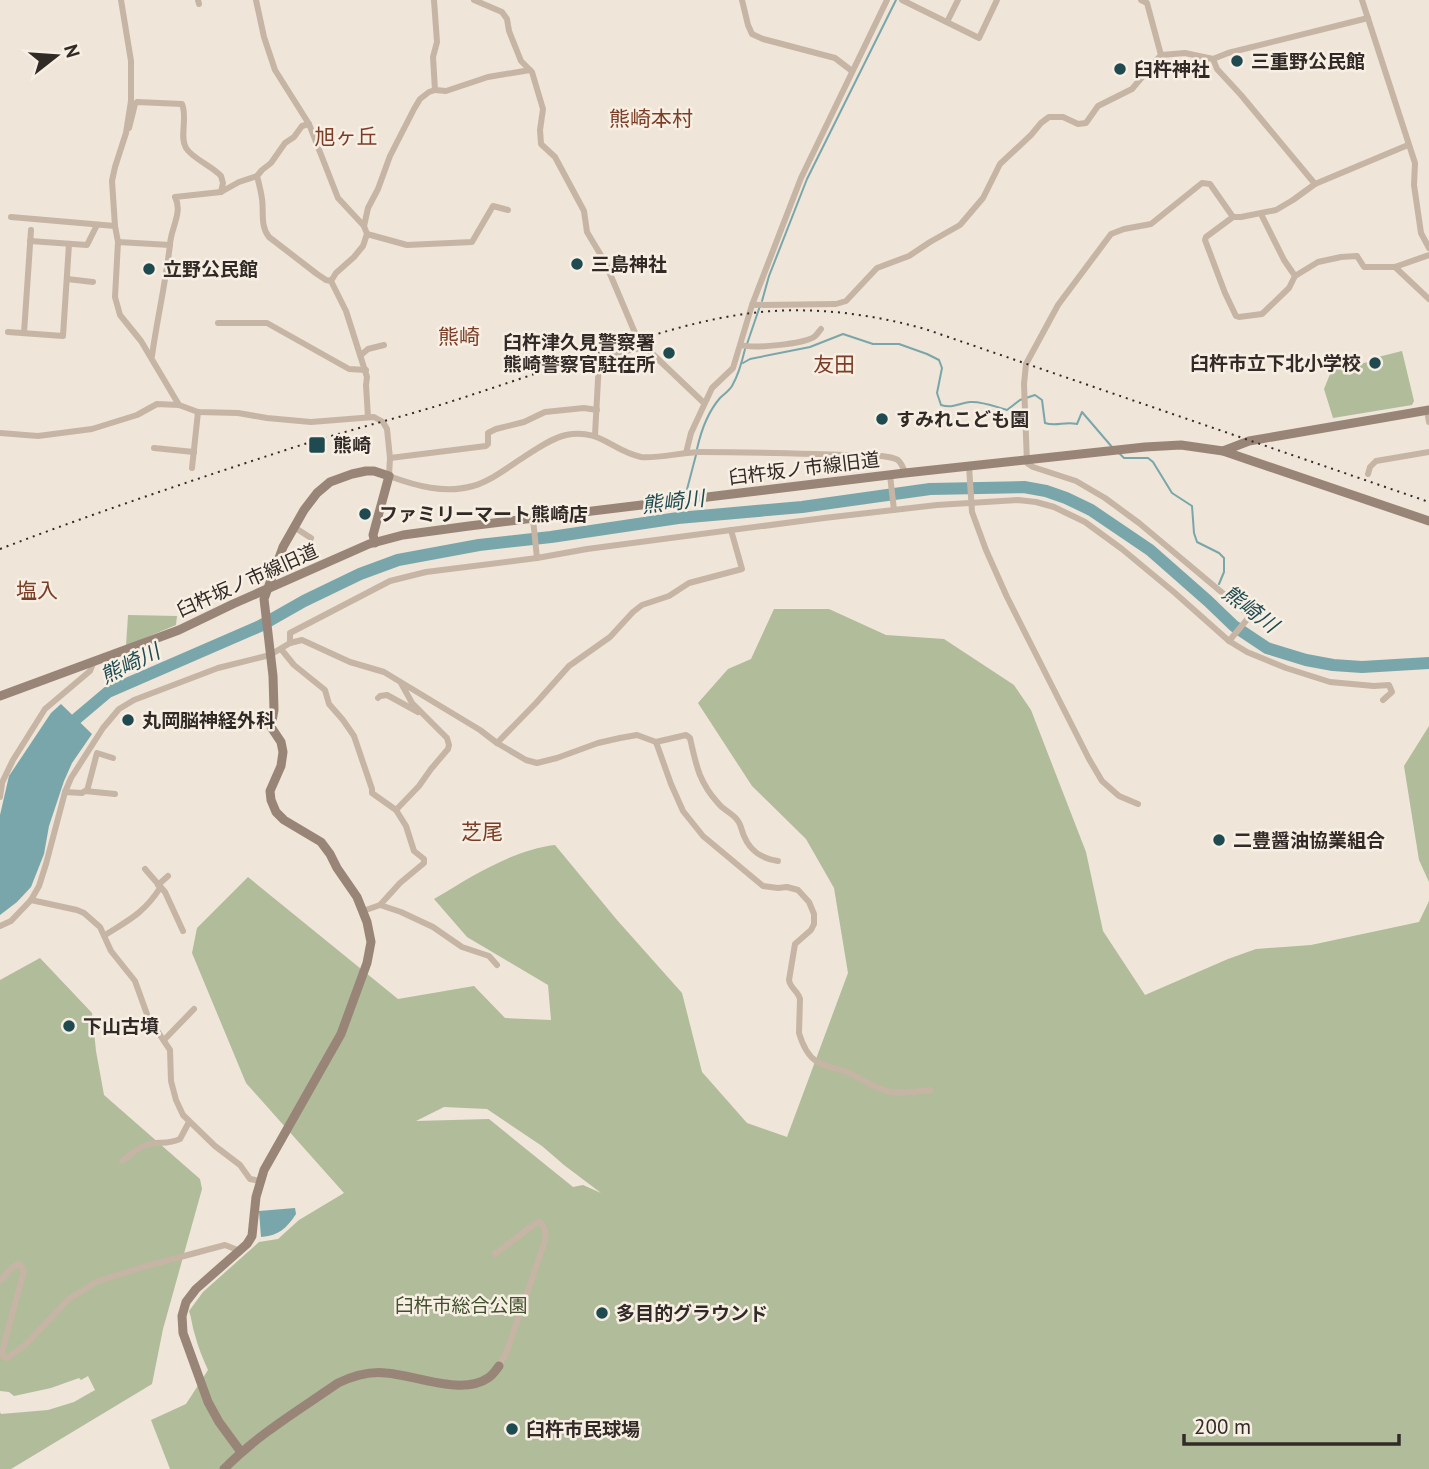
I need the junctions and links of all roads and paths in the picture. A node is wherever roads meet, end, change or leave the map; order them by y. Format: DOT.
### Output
graph roads {
  1 [pos="121,0"];
  2 [pos="256,0"];
  3 [pos="434,0"];
  4 [pos="474,0"];
  5 [pos="742,0"];
  6 [pos="887,0"];
  7 [pos="902,0"];
  8 [pos="958,0"];
  9 [pos="997,0"];
  10 [pos="1141,0"];
  11 [pos="1362,0"];
  12 [pos="917,3"];
  13 [pos="1368,18"];
  14 [pos="947,22"];
  15 [pos="1161,55"];
  16 [pos="1213,59"];
  17 [pos="530,70"];
  18 [pos="852,71"];
  19 [pos="435,90"];
  20 [pos="309,124"];
  21 [pos="125,133"];
  22 [pos="1408,145"];
  23 [pos="257,176"];
  24 [pos="1315,184"];
  25 [pos="221,192"];
  26 [pos="508,210"];
  27 [pos="1262,214"];
  28 [pos="11,217"];
  29 [pos="1233,217"];
  30 [pos="97,225"];
  31 [pos="115,226"];
  32 [pos="365,226"];
  33 [pos="31,230"];
  34 [pos="367,234"];
  35 [pos="30,241"];
  36 [pos="118,242"];
  37 [pos="69,244"];
  38 [pos="170,245"];
  39 [pos="1429,248"];
  40 [pos="1429,255"];
  41 [pos="1395,267"];
  42 [pos="1295,276"];
  43 [pos="67,279"];
  44 [pos="331,281"];
  45 [pos="93,282"];
  46 [pos="1429,299"];
  47 [pos="757,305"];
  48 [pos="218,323"];
  49 [pos="821,328"];
  50 [pos="8,332"];
  51 [pos="24,332"];
  52 [pos="384,345"];
  53 [pos="744,346"];
  54 [pos="646,349"];
  55 [pos="361,355"];
  56 [pos="152,357"];
  57 [pos="366,370"];
  58 [pos="704,403"];
  59 [pos="179,405"];
  60 [pos="597,410"];
  61 [pos="1428,410"];
  62 [pos="198,412"];
  63 [pos="368,417"];
  64 [pos="1429,422"];
  65 [pos="0,433"];
  66 [pos="595,435"];
  67 [pos="154,448"];
  68 [pos="1223,451"];
  69 [pos="194,452"];
  70 [pos="688,452"];
  71 [pos="1429,452"];
  72 [pos="390,458"];
  73 [pos="1026,460"];
  74 [pos="192,468"];
  75 [pos="969,470"];
  76 [pos="905,473"];
  77 [pos="1367,474"];
  78 [pos="389,476"];
  79 [pos="890,478"];
  80 [pos="972,504"];
  81 [pos="893,509"];
  82 [pos="533,521"];
  83 [pos="1429,521"];
  84 [pos="296,528"];
  85 [pos="731,530"];
  86 [pos="311,538"];
  87 [pos="375,543"];
  88 [pos="537,557"];
  89 [pos="265,594"];
  90 [pos="1230,640"];
  91 [pos="290,643"];
  92 [pos="281,649"];
  93 [pos="270,650"];
  94 [pos="94,661"];
  95 [pos="401,683"];
  96 [pos="0,696"];
  97 [pos="377,698"];
  98 [pos="1383,700"];
  99 [pos="423,714"];
  100 [pos="656,742"];
  101 [pos="497,743"];
  102 [pos="113,758"];
  103 [pos="1,786"];
  104 [pos="87,791"];
  105 [pos="65,792"];
  106 [pos="115,794"];
  107 [pos="0,797"];
  108 [pos="1138,804"];
  109 [pos="396,810"];
  110 [pos="778,861"];
  111 [pos="145,869"];
  112 [pos="168,876"];
  113 [pos="159,887"];
  114 [pos="31,900"];
  115 [pos="380,905"];
  116 [pos="363,911"];
  117 [pos="0,926"];
  118 [pos="183,931"];
  119 [pos="105,935"];
  120 [pos="497,965"];
  121 [pos="194,1009"];
  122 [pos="164,1040"];
  123 [pos="930,1090"];
  124 [pos="189,1122"];
  125 [pos="122,1161"];
  126 [pos="261,1181"];
  127 [pos="240,1251"];
  128 [pos="495,1254"];
  129 [pos="0,1281"];
  130 [pos="499,1366"];
  131 [pos="241,1452"];
  132 [pos="224,1469"];
  1 -- 21 [label="street"];
  2 -- 20 [label="street"];
  3 -- 19 [label="street"];
  4 -- 17 [label="street"];
  5 -- 18 [label="street"];
  6 -- 18 [label="street"];
  7 -- 12 [label="street"];
  8 -- 14 [label="street"];
  9 -- 14 [label="street"];
  10 -- 15 [label="street"];
  11 -- 13 [label="street"];
  12 -- 14 [label="street"];
  13 -- 16 [label="street"];
  13 -- 22 [label="street"];
  15 -- 16 [label="street"];
  15 -- 47 [label="street"];
  16 -- 24 [label="street"];
  17 -- 19 [label="street"];
  17 -- 54 [label="street"];
  18 -- 47 [label="street"];
  19 -- 32 [label="street"];
  20 -- 23 [label="street"];
  20 -- 32 [label="street"];
  21 -- 25 [label="street"];
  21 -- 31 [label="street"];
  22 -- 24 [label="street"];
  22 -- 39 [label="street"];
  23 -- 25 [label="street"];
  23 -- 44 [label="street"];
  24 -- 27 [label="street"];
  25 -- 38 [label="street"];
  26 -- 34 [label="street"];
  27 -- 29 [label="street"];
  27 -- 42 [label="street"];
  28 -- 30 [label="street"];
  29 -- 42 [label="street"];
  29 -- 73 [label="street"];
  30 -- 31 [label="street"];
  30 -- 37 [label="street"];
  31 -- 36 [label="street"];
  32 -- 34 [label="street"];
  33 -- 35 [label="street"];
  34 -- 44 [label="street"];
  35 -- 37 [label="street"];
  35 -- 51 [label="street"];
  36 -- 38 [label="street"];
  36 -- 56 [label="street"];
  37 -- 43 [label="street"];
  38 -- 56 [label="street"];
  40 -- 41 [label="street"];
  41 -- 42 [label="street"];
  41 -- 46 [label="street"];
  43 -- 45 [label="street"];
  43 -- 51 [label="street"];
  44 -- 55 [label="street"];
  47 -- 53 [label="street"];
  48 -- 57 [label="street"];
  49 -- 53 [label="street"];
  50 -- 51 [label="street"];
  52 -- 55 [label="street"];
  53 -- 58 [label="street"];
  54 -- 58 [label="street"];
  54 -- 60 [label="street"];
  55 -- 57 [label="street"];
  56 -- 59 [label="street"];
  57 -- 63 [label="street"];
  58 -- 70 [label="street"];
  59 -- 62 [label="street"];
  59 -- 65 [label="street"];
  60 -- 66 [label="street"];
  60 -- 72 [label="street"];
  61 -- 64 [label="street"];
  61 -- 68 [label="street, 臼杵坂ノ市線旧道"];
  62 -- 63 [label="street"];
  62 -- 69 [label="street"];
  63 -- 72 [label="street"];
  66 -- 70 [label="street"];
  66 -- 78 [label="street"];
  67 -- 69 [label="street"];
  68 -- 73 [label="street, 臼杵坂ノ市線旧道"];
  68 -- 83 [label="street"];
  69 -- 74 [label="street"];
  70 -- 76 [label="street"];
  71 -- 77 [label="street"];
  72 -- 78 [label="street"];
  73 -- 75 [label="street, 臼杵坂ノ市線旧道"];
  73 -- 90 [label="street"];
  75 -- 76 [label="street, 臼杵坂ノ市線旧道"];
  75 -- 80 [label="street"];
  76 -- 79 [label="street, 臼杵坂ノ市線旧道"];
  78 -- 84 [label="street"];
  78 -- 87 [label="street"];
  79 -- 81 [label="street"];
  79 -- 82 [label="street, 臼杵坂ノ市線旧道"];
  80 -- 81 [label="street"];
  80 -- 90 [label="street"];
  80 -- 108 [label="street"];
  81 -- 85 [label="street"];
  82 -- 87 [label="street, 臼杵坂ノ市線旧道"];
  82 -- 88 [label="street"];
  84 -- 86 [label="street"];
  84 -- 89 [label="street"];
  85 -- 88 [label="street"];
  85 -- 101 [label="street"];
  87 -- 89 [label="street, 臼杵坂ノ市線旧道"];
  88 -- 91 [label="street"];
  89 -- 93 [label="street"];
  89 -- 94 [label="street, 臼杵坂ノ市線旧道"];
  90 -- 98 [label="street"];
  91 -- 92 [label="street"];
  91 -- 95 [label="street"];
  92 -- 93 [label="street"];
  92 -- 109 [label="street"];
  93 -- 105 [label="street"];
  93 -- 116 [label="street"];
  94 -- 96 [label="street, 臼杵坂ノ市線旧道"];
  94 -- 103 [label="street"];
  95 -- 99 [label="street"];
  95 -- 101 [label="street"];
  97 -- 99 [label="street"];
  99 -- 109 [label="street"];
  100 -- 101 [label="street"];
  100 -- 110 [label="street"];
  100 -- 123 [label="street"];
  102 -- 104 [label="street"];
  103 -- 107 [label="street"];
  104 -- 105 [label="street"];
  104 -- 106 [label="street"];
  105 -- 114 [label="street"];
  109 -- 115 [label="street"];
  111 -- 113 [label="street"];
  112 -- 113 [label="street"];
  113 -- 118 [label="street"];
  113 -- 119 [label="street"];
  114 -- 117 [label="street"];
  114 -- 119 [label="street"];
  115 -- 116 [label="street"];
  115 -- 120 [label="street"];
  116 -- 126 [label="street"];
  119 -- 122 [label="street"];
  121 -- 122 [label="street"];
  122 -- 124 [label="street"];
  124 -- 125 [label="street"];
  124 -- 126 [label="street"];
  126 -- 127 [label="street"];
  127 -- 129 [label="street"];
  127 -- 131 [label="street"];
  128 -- 130 [label="street"];
  130 -- 131 [label="street"];
  131 -- 132 [label="street"];
}
